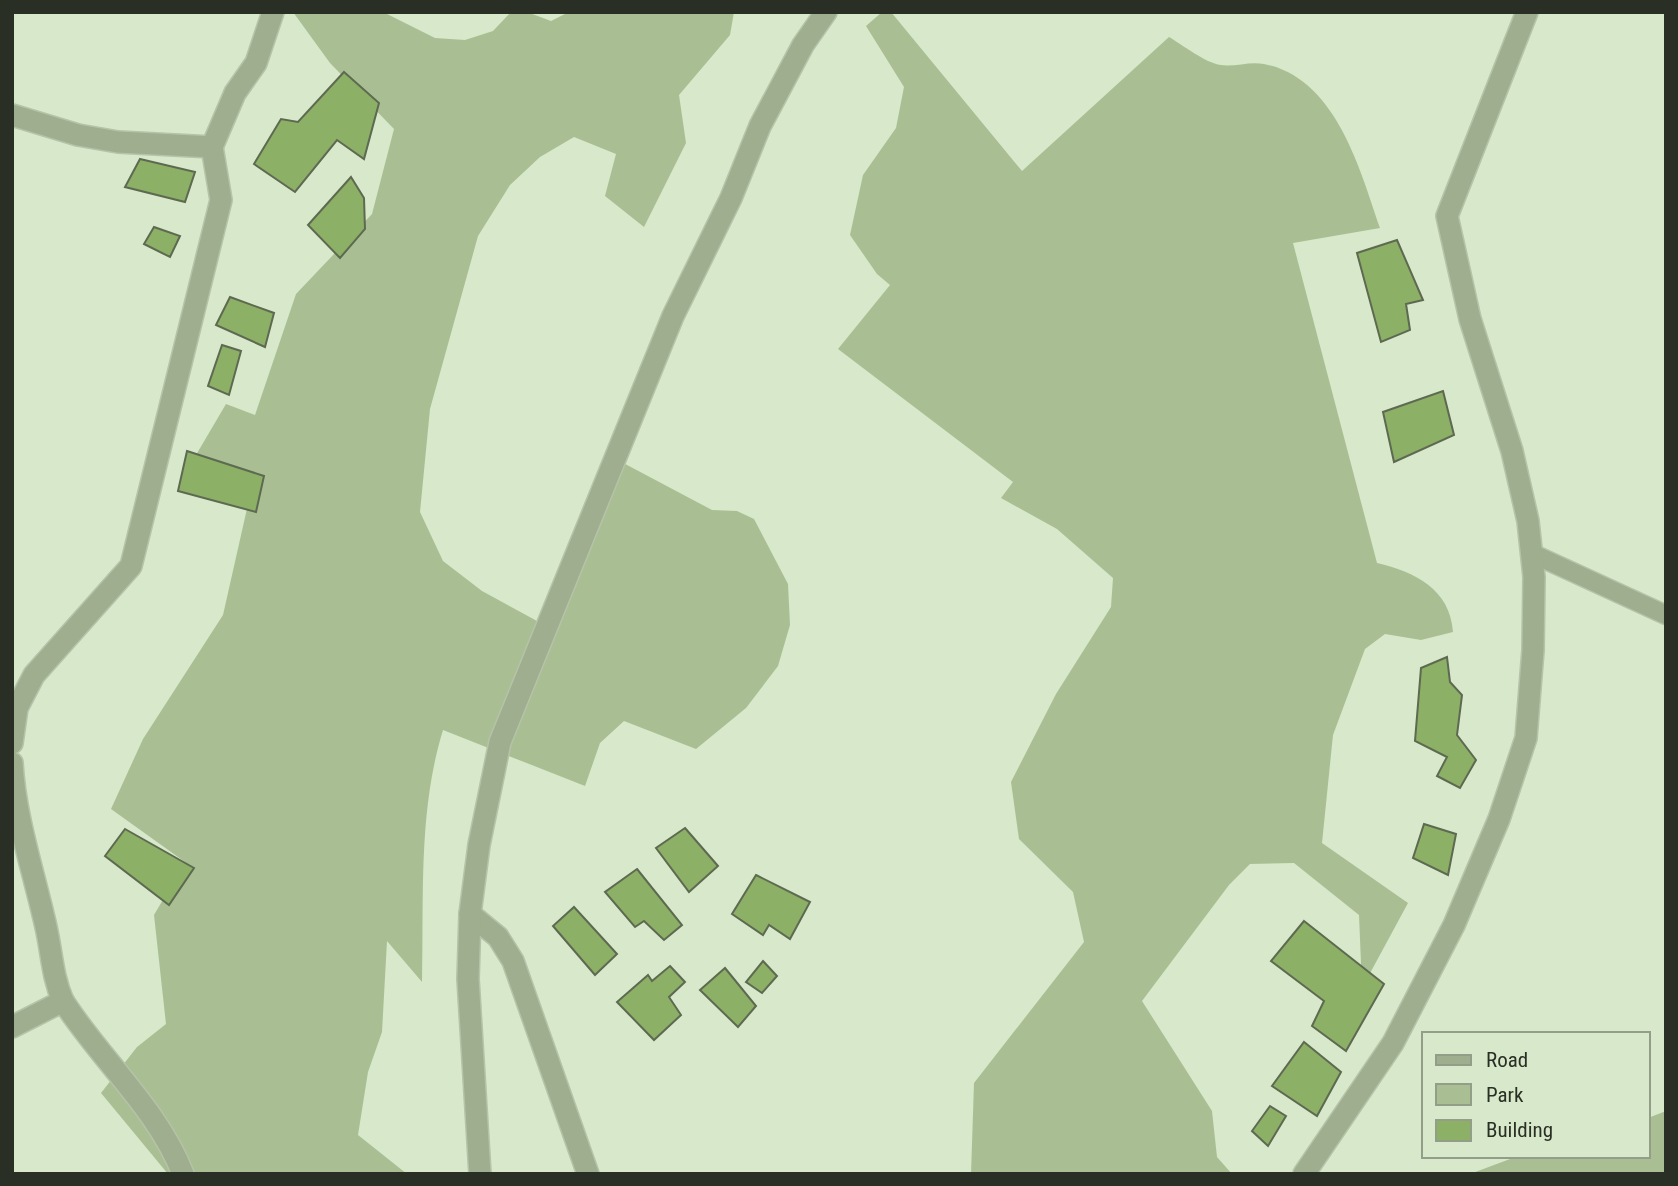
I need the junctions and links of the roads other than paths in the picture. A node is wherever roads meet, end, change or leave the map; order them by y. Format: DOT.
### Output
graph roads {
  1 [pos="273,12"];
  2 [pos="826,12"];
  3 [pos="1527,12"];
  4 [pos="12,115"];
  5 [pos="212,147"];
  6 [pos="1531,553"];
  7 [pos="1666,615"];
  8 [pos="12,743"];
  9 [pos="12,763"];
  10 [pos="470,914"];
  11 [pos="63,1001"];
  12 [pos="12,1027"];
  13 [pos="183,1174"];
  14 [pos="480,1174"];
  15 [pos="588,1174"];
  16 [pos="1304,1174"];
  1 -- 5 [label="street"];
  2 -- 10 [label="street"];
  3 -- 6 [label="street"];
  4 -- 5 [label="street"];
  5 -- 8 [label="street"];
  6 -- 7 [label="lane"];
  6 -- 16 [label="street"];
  9 -- 11 [label="street"];
  10 -- 14 [label="street"];
  10 -- 15 [label="street"];
  11 -- 12 [label="street"];
  11 -- 13 [label="street"];
}
